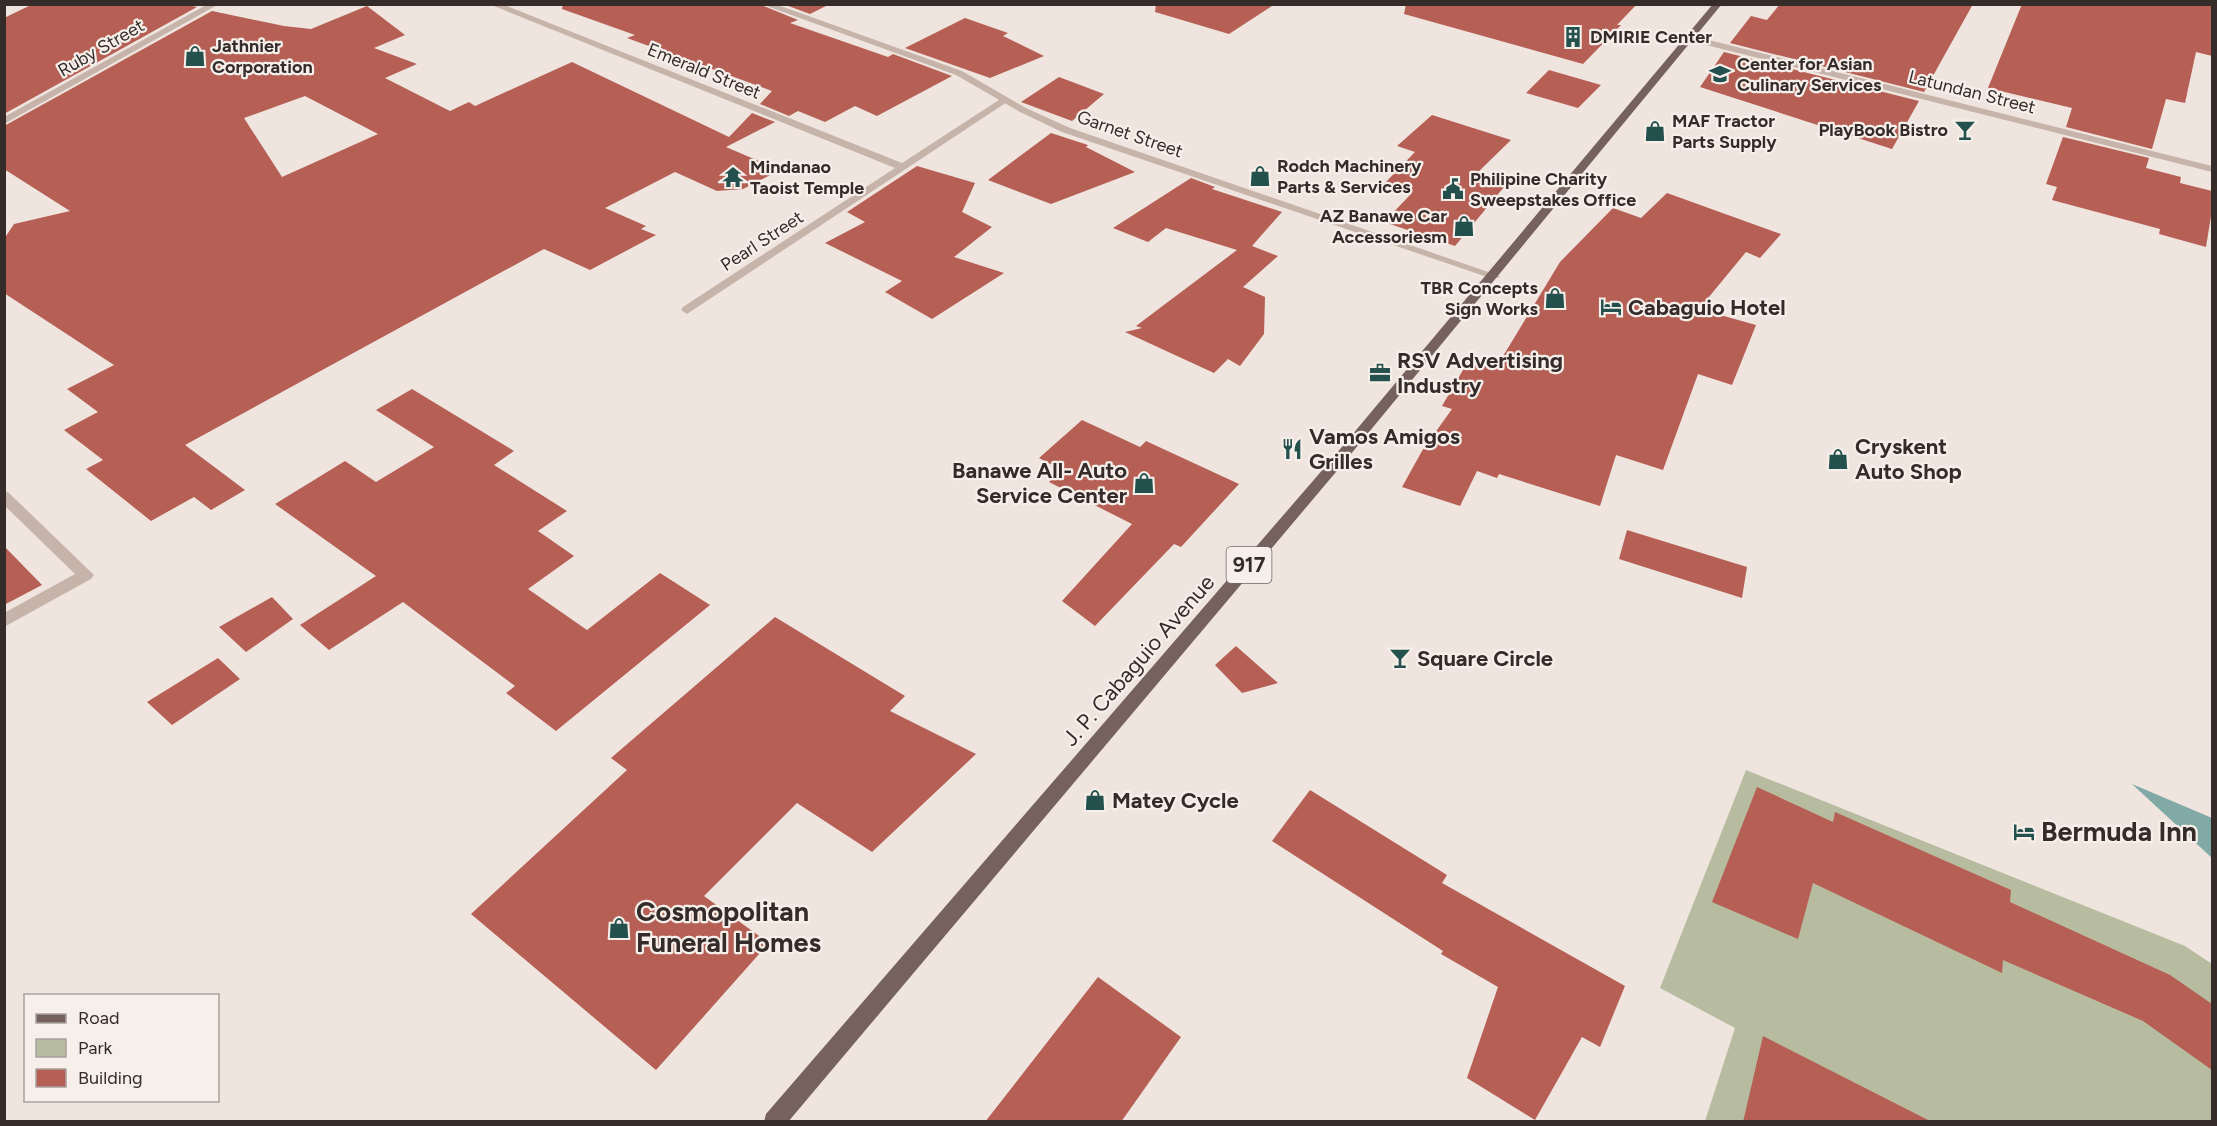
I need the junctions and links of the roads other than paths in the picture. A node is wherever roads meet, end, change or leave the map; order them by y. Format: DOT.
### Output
graph roads {
  1 [pos="215,4"];
  2 [pos="494,4"];
  3 [pos="765,4"];
  4 [pos="1718,4"];
  5 [pos="1689,38"];
  6 [pos="1005,100"];
  7 [pos="4,121"];
  8 [pos="903,167"];
  9 [pos="2212,169"];
  10 [pos="1494,276"];
  11 [pos="687,310"];
  12 [pos="4,496"];
  13 [pos="4,621"];
  14 [pos="774,1122"];
  1 -- 7 [label="street, Ruby Street"];
  2 -- 8 [label="street, Emerald Street"];
  3 -- 6 [label="street, Garnet Street"];
  4 -- 5 [label="main road, J. P. Cabaguio Avenue / 917"];
  5 -- 9 [label="street, Latundan Street"];
  5 -- 10 [label="main road, J. P. Cabaguio Avenue / 917"];
  6 -- 8 [label="street, Pearl Street"];
  6 -- 10 [label="street, Garnet Street"];
  8 -- 11 [label="street, Pearl Street"];
  10 -- 14 [label="main road, J. P. Cabaguio Avenue / 917"];
  12 -- 13 [label="street"];
}
